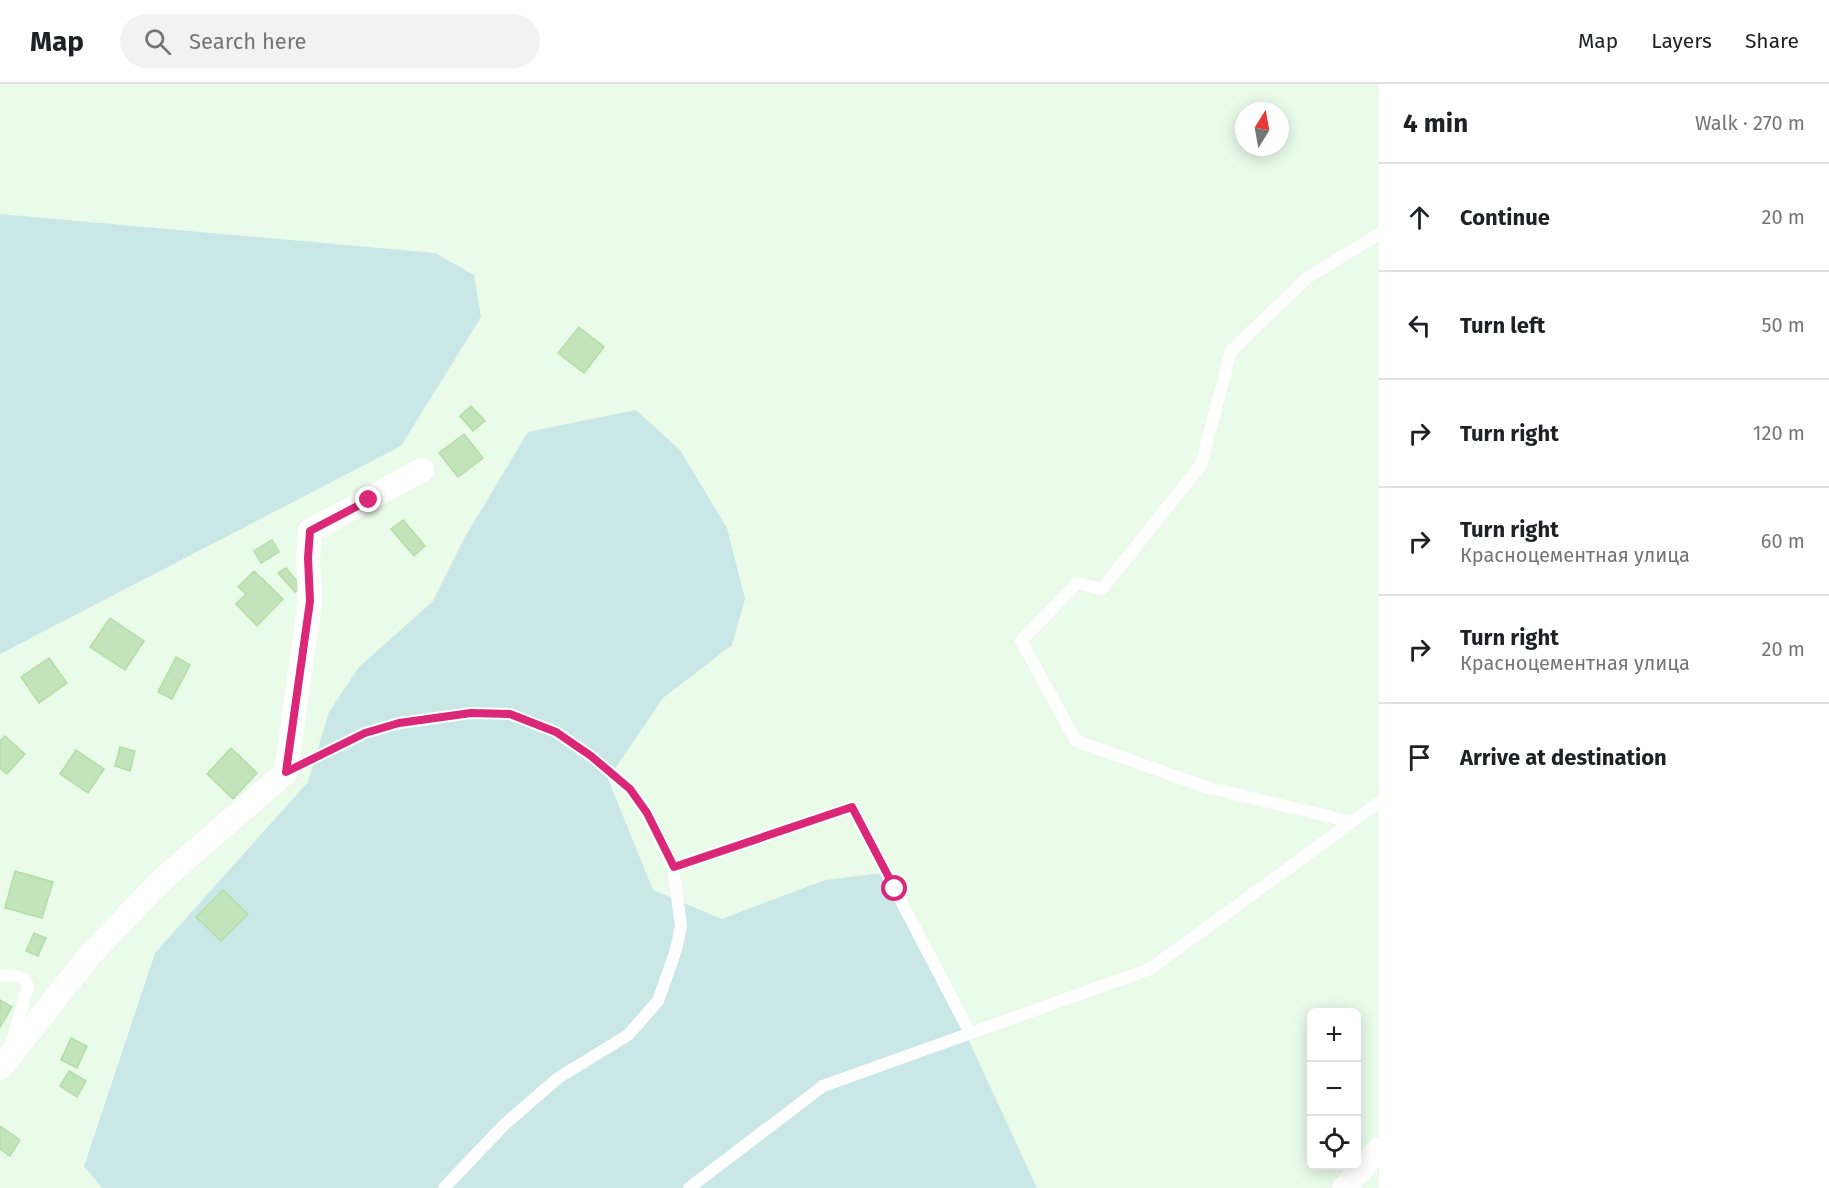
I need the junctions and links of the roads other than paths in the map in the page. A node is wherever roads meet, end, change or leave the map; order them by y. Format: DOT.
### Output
graph roads {
  1 [pos="1379,234"];
  2 [pos="422,470"];
  3 [pos="286,772"];
  4 [pos="1379,802"];
  5 [pos="1352,822"];
  6 [pos="674,867"];
  7 [pos="0,976"];
  8 [pos="970,1033"];
  9 [pos="3,1065"];
  10 [pos="1379,1149"];
  11 [pos="444,1188"];
  12 [pos="689,1188"];
  13 [pos="1344,1188"];
  1 -- 5 [label="lane"];
  2 -- 3 [label="street"];
  3 -- 6 [label="lane"];
  3 -- 9 [label="street"];
  4 -- 5 [label="lane"];
  5 -- 8 [label="lane"];
  6 -- 8 [label="lane"];
  6 -- 11 [label="lane"];
  7 -- 9 [label="lane"];
  8 -- 12 [label="lane"];
  10 -- 13 [label="street"];
}
